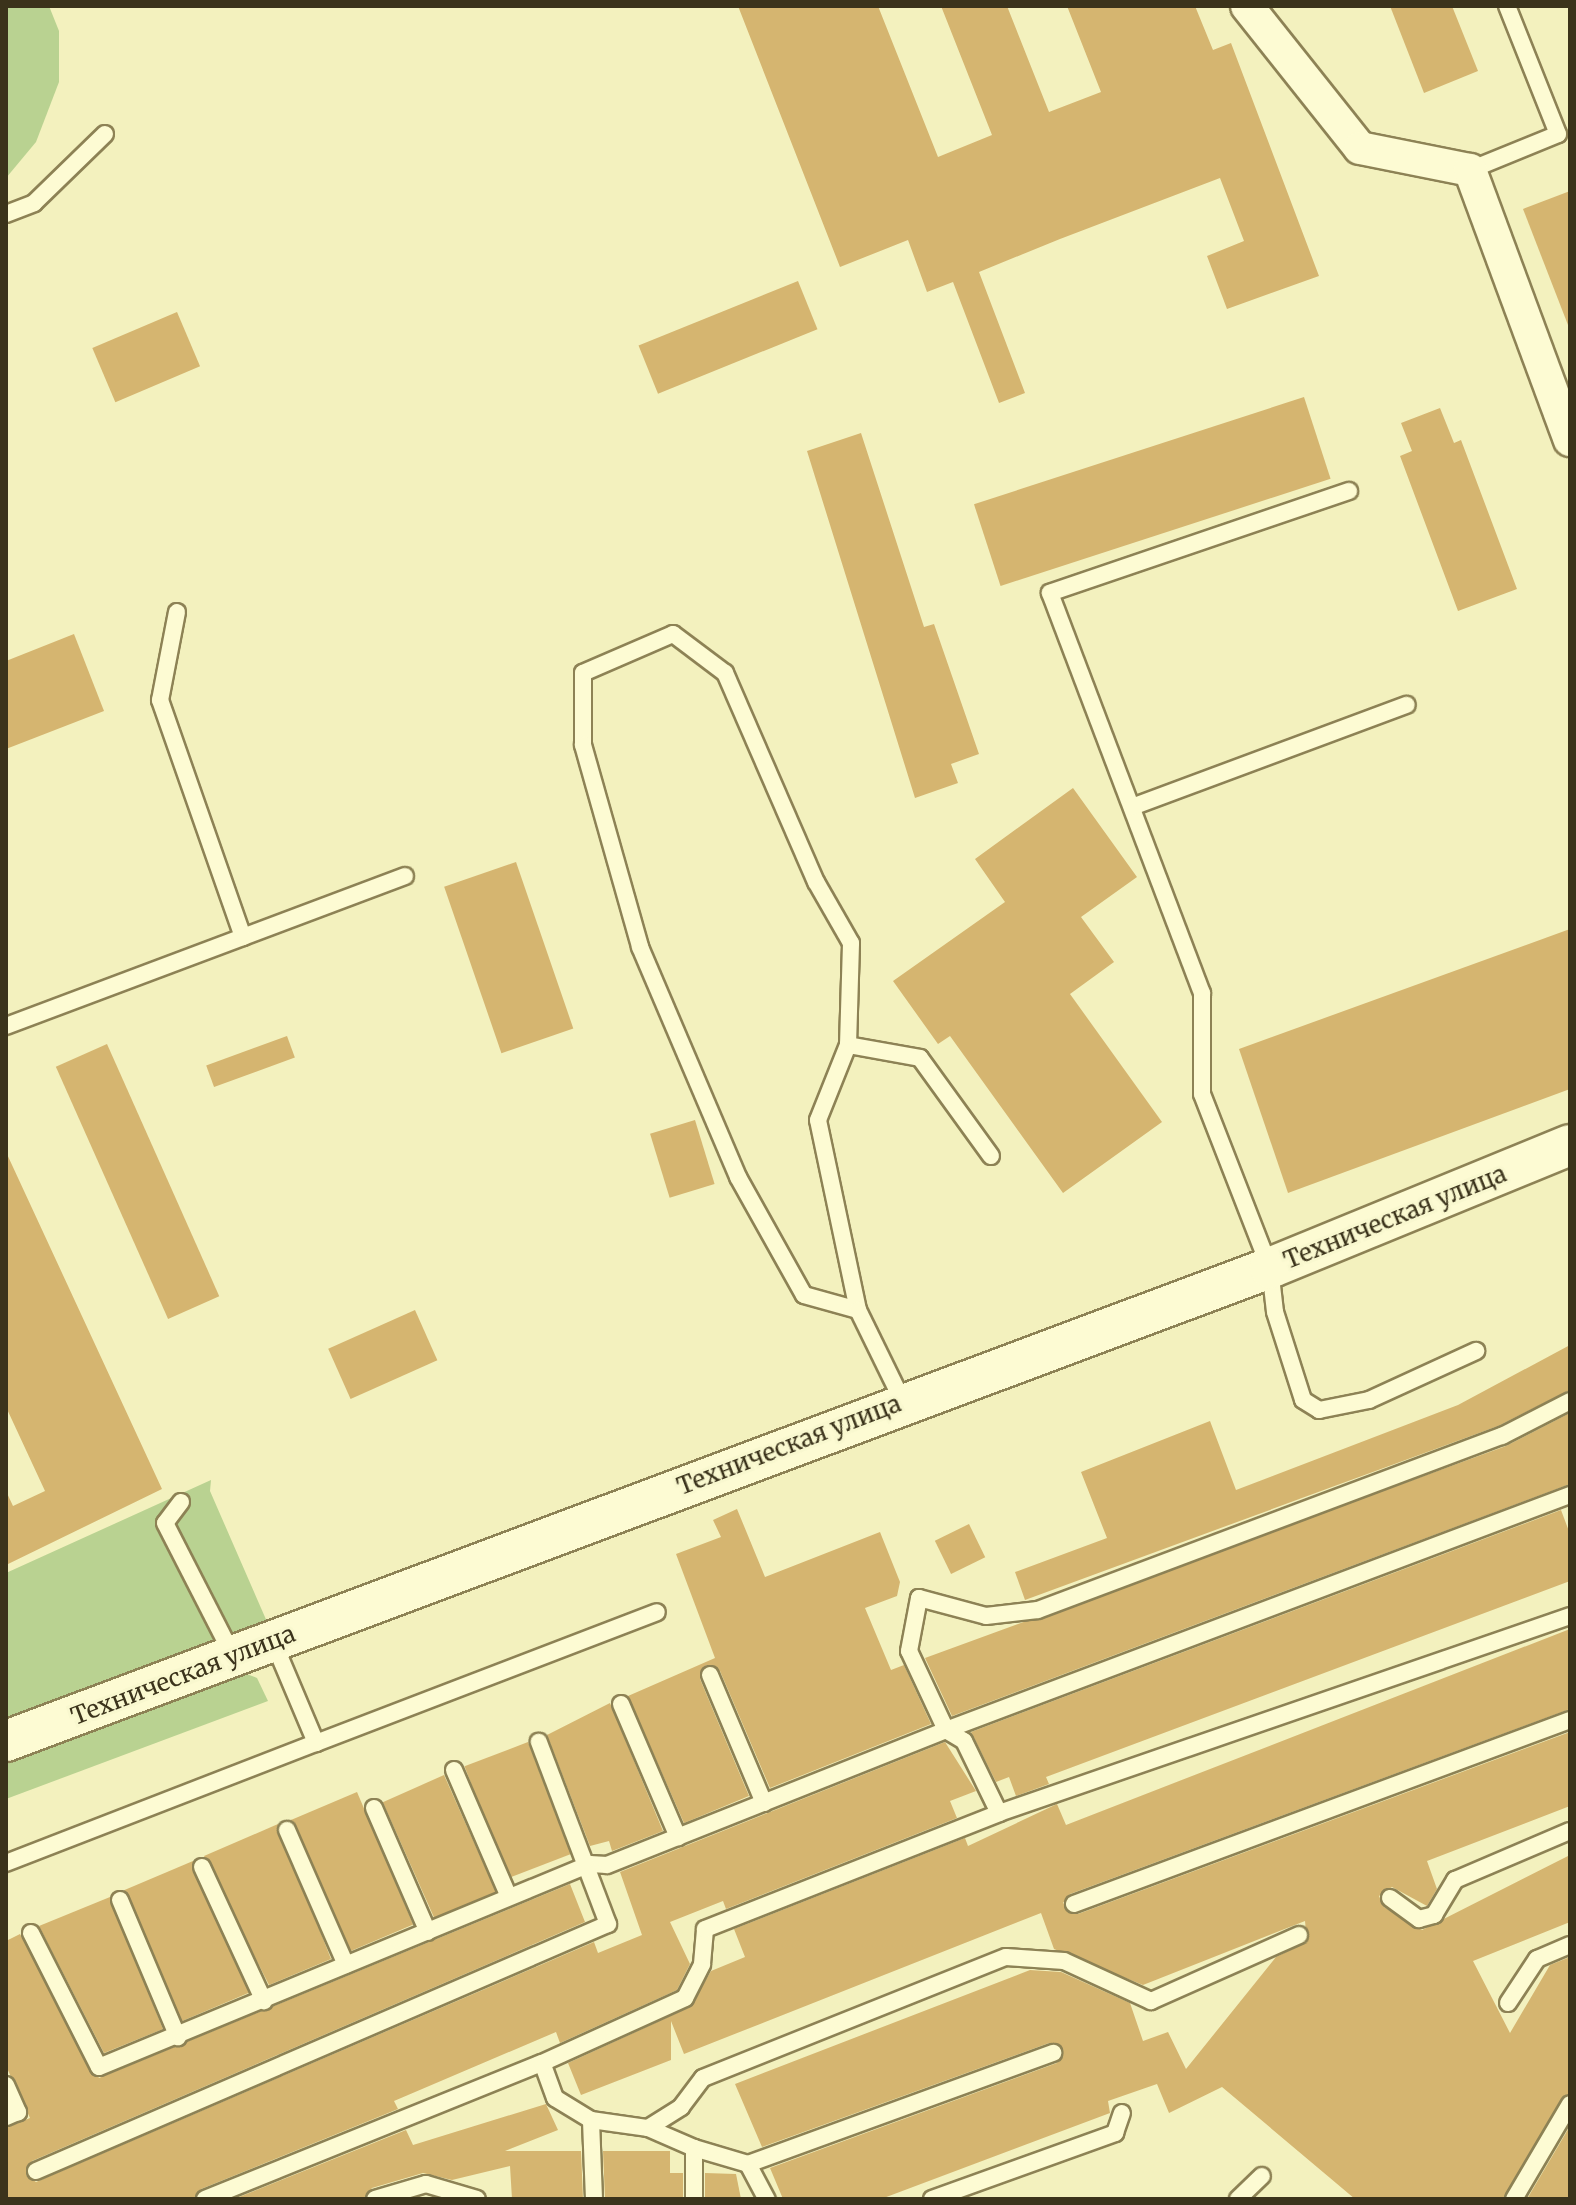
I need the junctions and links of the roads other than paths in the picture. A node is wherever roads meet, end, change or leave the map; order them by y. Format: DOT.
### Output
graph roads {
  1 [pos="1247,6"];
  2 [pos="1507,6"];
  3 [pos="1564,130"];
  4 [pos="105,134"];
  5 [pos="1470,170"];
  6 [pos="6,214"];
  7 [pos="1570,440"];
  8 [pos="1349,491"];
  9 [pos="177,612"];
  10 [pos="1407,705"];
  11 [pos="1132,807"];
  12 [pos="405,876"];
  13 [pos="243,937"];
  14 [pos="6,1026"];
  15 [pos="848,1045"];
  16 [pos="1570,1145"];
  17 [pos="991,1156"];
  18 [pos="1270,1268"];
  19 [pos="858,1310"];
  20 [pos="1476,1351"];
  21 [pos="1570,1401"];
  22 [pos="903,1402"];
  23 [pos="1570,1495"];
  24 [pos="181,1502"];
  25 [pos="657,1612"];
  26 [pos="1570,1616"];
  27 [pos="273,1641"];
  28 [pos="233,1656"];
  29 [pos="710,1675"];
  30 [pos="621,1704"];
  31 [pos="1570,1720"];
  32 [pos="946,1730"];
  33 [pos="6,1741"];
  34 [pos="539,1742"];
  35 [pos="316,1743"];
  36 [pos="454,1770"];
  37 [pos="764,1803"];
  38 [pos="374,1808"];
  39 [pos="999,1813"];
  40 [pos="287,1830"];
  41 [pos="1570,1831"];
  42 [pos="678,1837"];
  43 [pos="6,1863"];
  44 [pos="590,1864"];
  45 [pos="202,1867"];
  46 [pos="509,1897"];
  47 [pos="1390,1898"];
  48 [pos="120,1900"];
  49 [pos="1074,1904"];
  50 [pos="428,1932"];
  51 [pos="31,1933"];
  52 [pos="1299,1935"];
  53 [pos="1570,1945"];
  54 [pos="346,1965"];
  55 [pos="264,2001"];
  56 [pos="1508,2003"];
  57 [pos="178,2037"];
  58 [pos="1053,2053"];
  59 [pos="542,2063"];
  60 [pos="6,2085"];
  61 [pos="1570,2104"];
  62 [pos="1122,2113"];
  63 [pos="6,2117"];
  64 [pos="591,2120"];
  65 [pos="648,2128"];
  66 [pos="694,2148"];
  67 [pos="748,2164"];
  68 [pos="36,2171"];
  69 [pos="1262,2176"];
  70 [pos="205,2199"];
  71 [pos="375,2199"];
  72 [pos="477,2199"];
  73 [pos="594,2199"];
  74 [pos="694,2199"];
  75 [pos="767,2199"];
  76 [pos="932,2199"];
  77 [pos="1238,2199"];
  78 [pos="1514,2199"];
  1 -- 5 [label="street"];
  2 -- 3 [label="lane"];
  3 -- 5 [label="lane"];
  4 -- 6 [label="lane"];
  5 -- 7 [label="street"];
  8 -- 11 [label="lane"];
  9 -- 13 [label="lane"];
  10 -- 11 [label="lane"];
  11 -- 18 [label="lane"];
  12 -- 13 [label="lane"];
  13 -- 14 [label="lane"];
  15 -- 17 [label="lane"];
  15 -- 19 [label="lane"];
  15 -- 19 [label="lane"];
  16 -- 18 [label="street, Техническая улица"];
  18 -- 20 [label="lane"];
  18 -- 22 [label="street, Техническая улица"];
  19 -- 22 [label="lane"];
  21 -- 32 [label="lane"];
  22 -- 27 [label="street, Техническая улица"];
  23 -- 32 [label="lane"];
  24 -- 28 [label="lane"];
  25 -- 35 [label="lane"];
  26 -- 39 [label="lane"];
  27 -- 28 [label="street, Техническая улица"];
  27 -- 35 [label="lane"];
  28 -- 33 [label="street, Техническая улица"];
  29 -- 37 [label="lane"];
  30 -- 42 [label="lane"];
  31 -- 49 [label="lane"];
  32 -- 37 [label="lane"];
  32 -- 39 [label="lane"];
  34 -- 44 [label="lane"];
  35 -- 43 [label="lane"];
  36 -- 46 [label="lane"];
  37 -- 42 [label="lane"];
  38 -- 50 [label="lane"];
  39 -- 59 [label="lane"];
  40 -- 54 [label="lane"];
  41 -- 47 [label="lane"];
  42 -- 44 [label="lane"];
  44 -- 46 [label="lane"];
  44 -- 68 [label="lane"];
  45 -- 55 [label="lane"];
  46 -- 50 [label="lane"];
  48 -- 57 [label="lane"];
  50 -- 54 [label="lane"];
  51 -- 57 [label="lane"];
  52 -- 65 [label="lane"];
  53 -- 56 [label="lane"];
  54 -- 55 [label="lane"];
  55 -- 57 [label="lane"];
  58 -- 67 [label="lane"];
  59 -- 64 [label="lane"];
  59 -- 70 [label="lane"];
  60 -- 63 [label="lane"];
  61 -- 78 [label="lane"];
  62 -- 76 [label="lane"];
  64 -- 65 [label="lane"];
  64 -- 73 [label="lane"];
  65 -- 66 [label="lane"];
  66 -- 67 [label="lane"];
  66 -- 74 [label="lane"];
  67 -- 75 [label="lane"];
  69 -- 77 [label="lane"];
  71 -- 72 [label="lane"];
}
